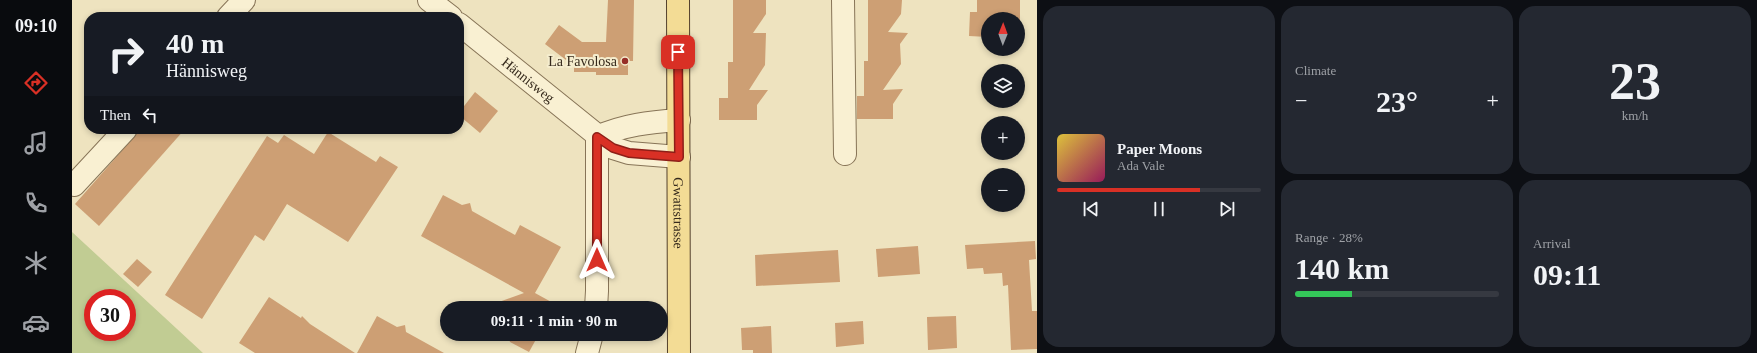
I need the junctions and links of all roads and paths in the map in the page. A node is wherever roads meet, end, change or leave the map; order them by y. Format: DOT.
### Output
graph roads {
  1 [pos="244,0"];
  2 [pos="429,0"];
  3 [pos="678,0"];
  4 [pos="843,0"];
  5 [pos="233,12"];
  6 [pos="445,12"];
  7 [pos="464,28"];
  8 [pos="679,120"];
  9 [pos="121,134"];
  10 [pos="597,137"];
  11 [pos="845,154"];
  12 [pos="679,157"];
  13 [pos="74,185"];
  14 [pos="596,301"];
  15 [pos="590,341"];
  16 [pos="587,353"];
  17 [pos="679,353"];
  1 -- 5 [label="street"];
  2 -- 6 [label="street"];
  3 -- 8 [label="main road, Gwattstrasse"];
  4 -- 11 [label="street"];
  7 -- 10 [label="street, Hännisweg"];
  8 -- 10 [label="street"];
  8 -- 12 [label="main road, Gwattstrasse"];
  9 -- 13 [label="street"];
  10 -- 12 [label="street, Hännisweg"];
  10 -- 14 [label="street"];
  12 -- 17 [label="main road, Gwattstrasse"];
  15 -- 16 [label="street"];
}
